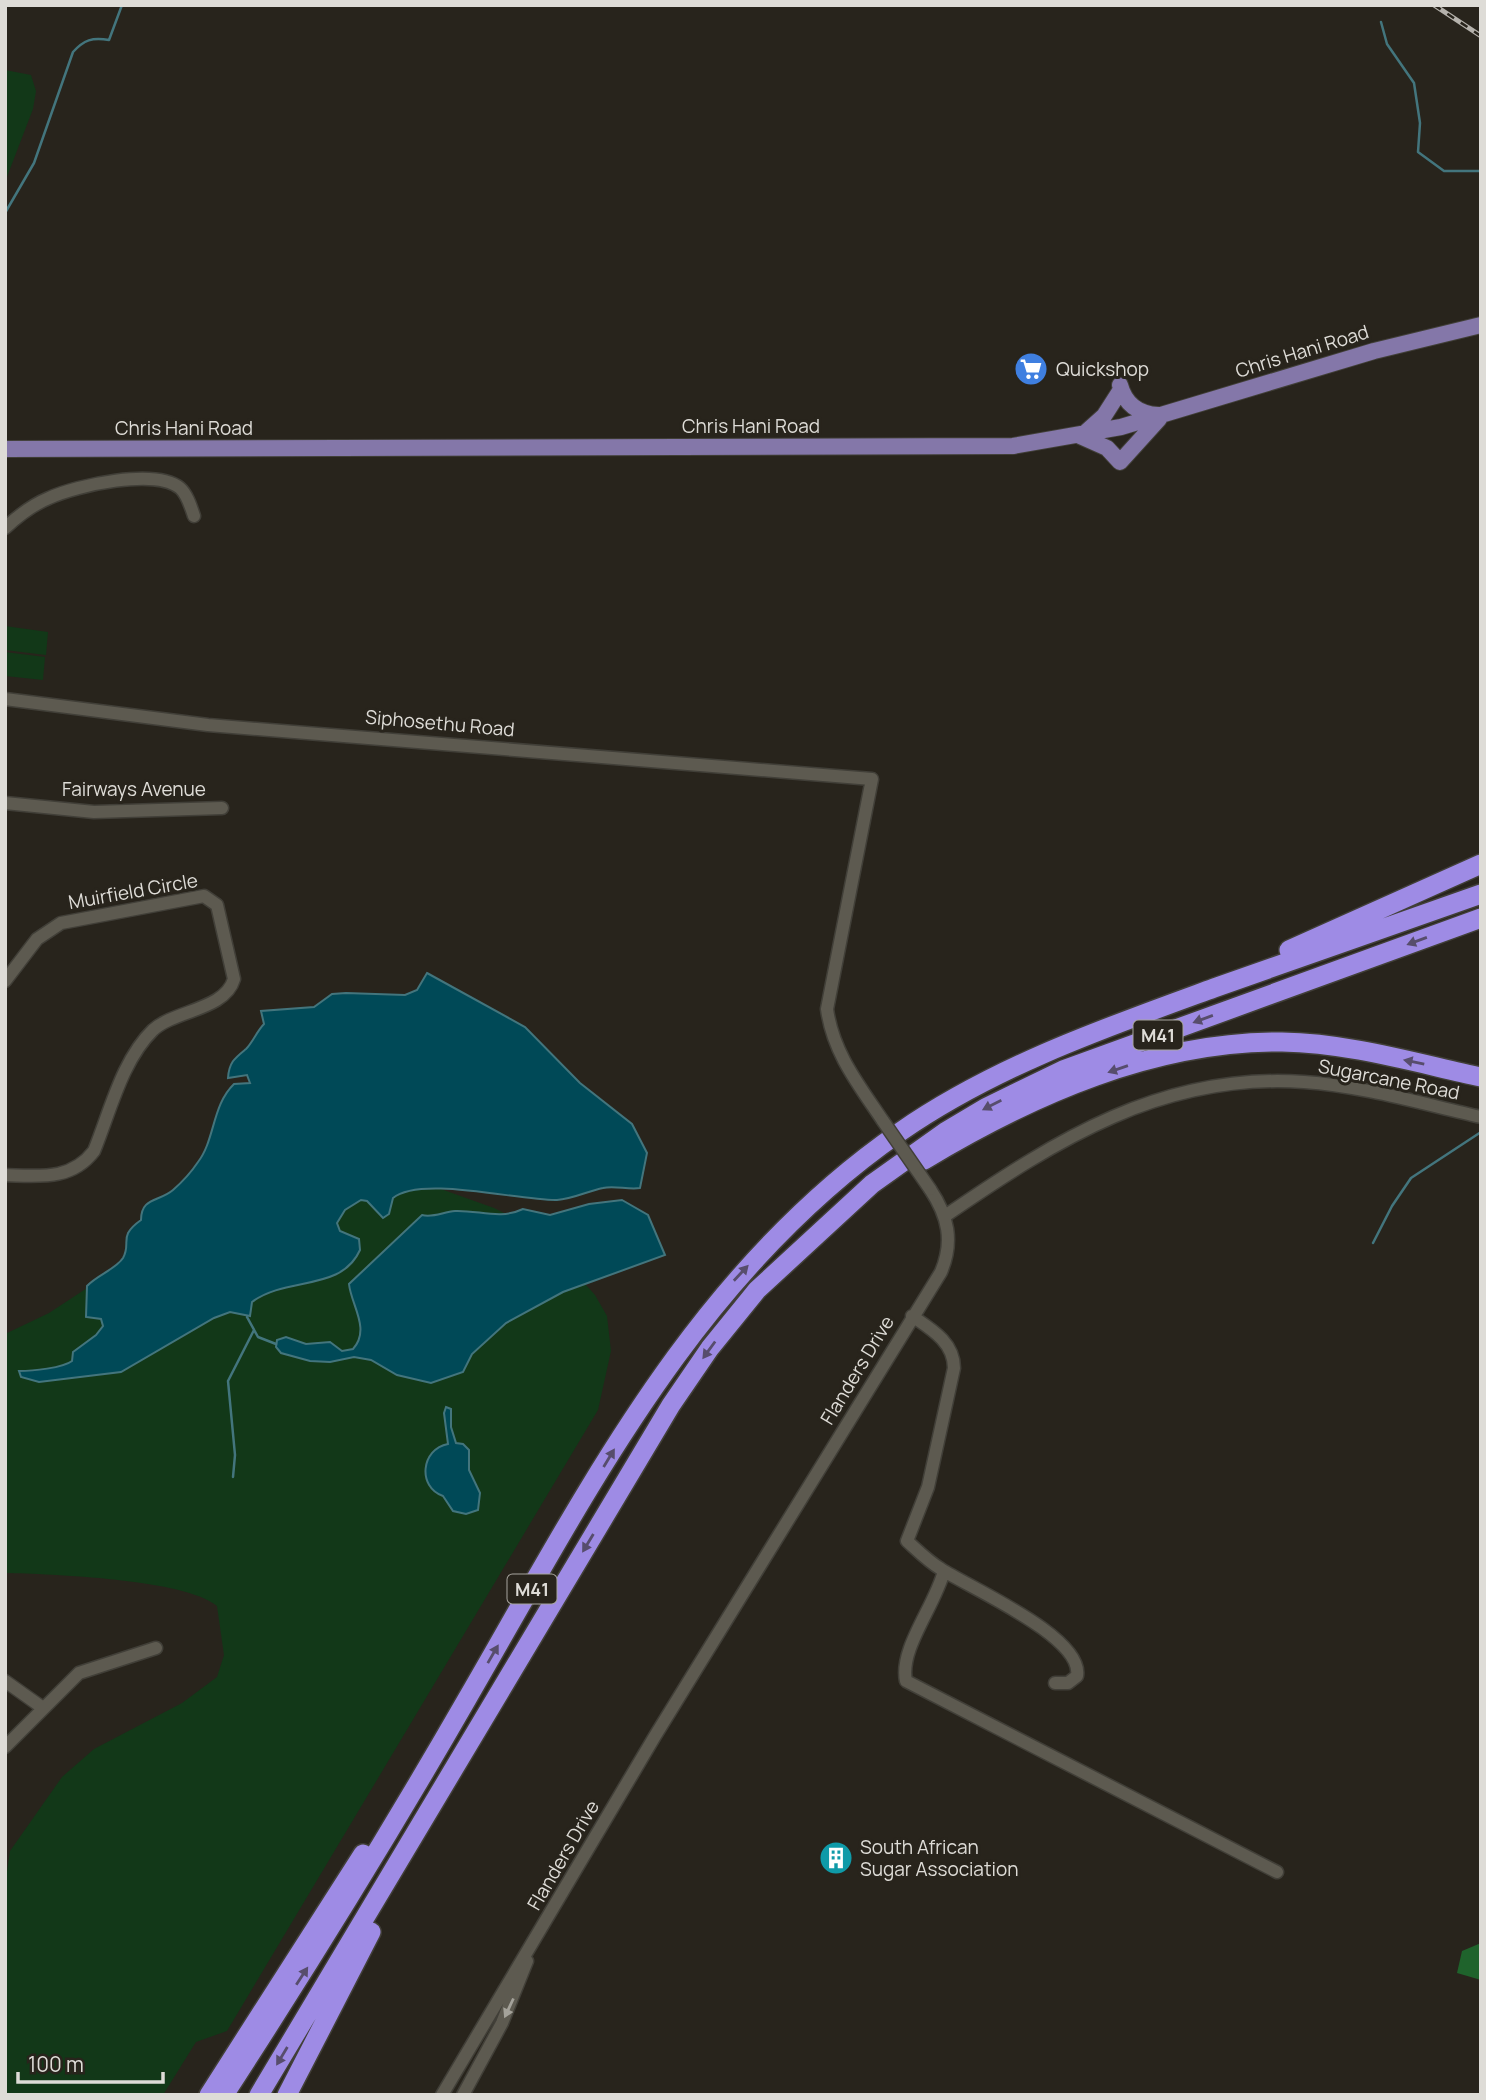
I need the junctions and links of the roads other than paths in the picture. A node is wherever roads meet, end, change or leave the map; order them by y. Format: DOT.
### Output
graph roads {
  1 [pos="1481,325"];
  2 [pos="1164,415"];
  3 [pos="1080,436"];
  4 [pos="5,449"];
  5 [pos="194,516"];
  6 [pos="5,528"];
  7 [pos="5,699"];
  8 [pos="872,779"];
  9 [pos="5,803"];
  10 [pos="222,808"];
  11 [pos="1481,864"];
  12 [pos="1481,894"];
  13 [pos="1481,918"];
  14 [pos="5,981"];
  15 [pos="1180,1001"];
  16 [pos="1481,1077"];
  17 [pos="1481,1116"];
  18 [pos="5,1175"];
  19 [pos="860,1199"];
  20 [pos="945,1216"];
  21 [pos="912,1316"];
  22 [pos="944,1571"];
  23 [pos="156,1648"];
  24 [pos="479,1679"];
  25 [pos="5,1681"];
  26 [pos="1055,1683"];
  27 [pos="43,1709"];
  28 [pos="468,1745"];
  29 [pos="5,1747"];
  30 [pos="1277,1871"];
  31 [pos="533,1944"];
  32 [pos="209,2095"];
  33 [pos="224,2095"];
  34 [pos="259,2095"];
  35 [pos="287,2095"];
  36 [pos="442,2095"];
  37 [pos="463,2095"];
  1 -- 2 [label="main road, Chris Hani Road"];
  2 -- 3 [label="main road, Chris Hani Road"];
  2 -- 3 [label="main road"];
  2 -- 3 [label="main road"];
  3 -- 4 [label="main road, Chris Hani Road"];
  5 -- 6 [label="street"];
  7 -- 8 [label="street, Siphosethu Road"];
  8 -- 20 [label="street, Flanders Drive, bridge"];
  9 -- 10 [label="street, Fairways Avenue"];
  11 -- 15 [label="highway"];
  12 -- 15 [label="highway, M41"];
  13 -- 19 [label="highway, M41, one-way"];
  14 -- 18 [label="street, Muirfield Circle"];
  24 -- 15 [label="highway, M41, one-way"];
  16 -- 19 [label="highway, one-way"];
  17 -- 20 [label="street, Sugarcane Road"];
  19 -- 28 [label="highway, M41, one-way"];
  20 -- 21 [label="street, Flanders Drive"];
  21 -- 22 [label="street"];
  21 -- 31 [label="street, Flanders Drive"];
  22 -- 26 [label="street"];
  22 -- 30 [label="street"];
  23 -- 27 [label="street"];
  24 -- 32 [label="highway"];
  33 -- 24 [label="highway, M41, one-way"];
  25 -- 27 [label="street"];
  27 -- 29 [label="street"];
  28 -- 34 [label="highway, M41, one-way"];
  28 -- 35 [label="highway"];
  31 -- 36 [label="street, Flanders Drive"];
  31 -- 37 [label="street, Flanders Drive, one-way"];
}
